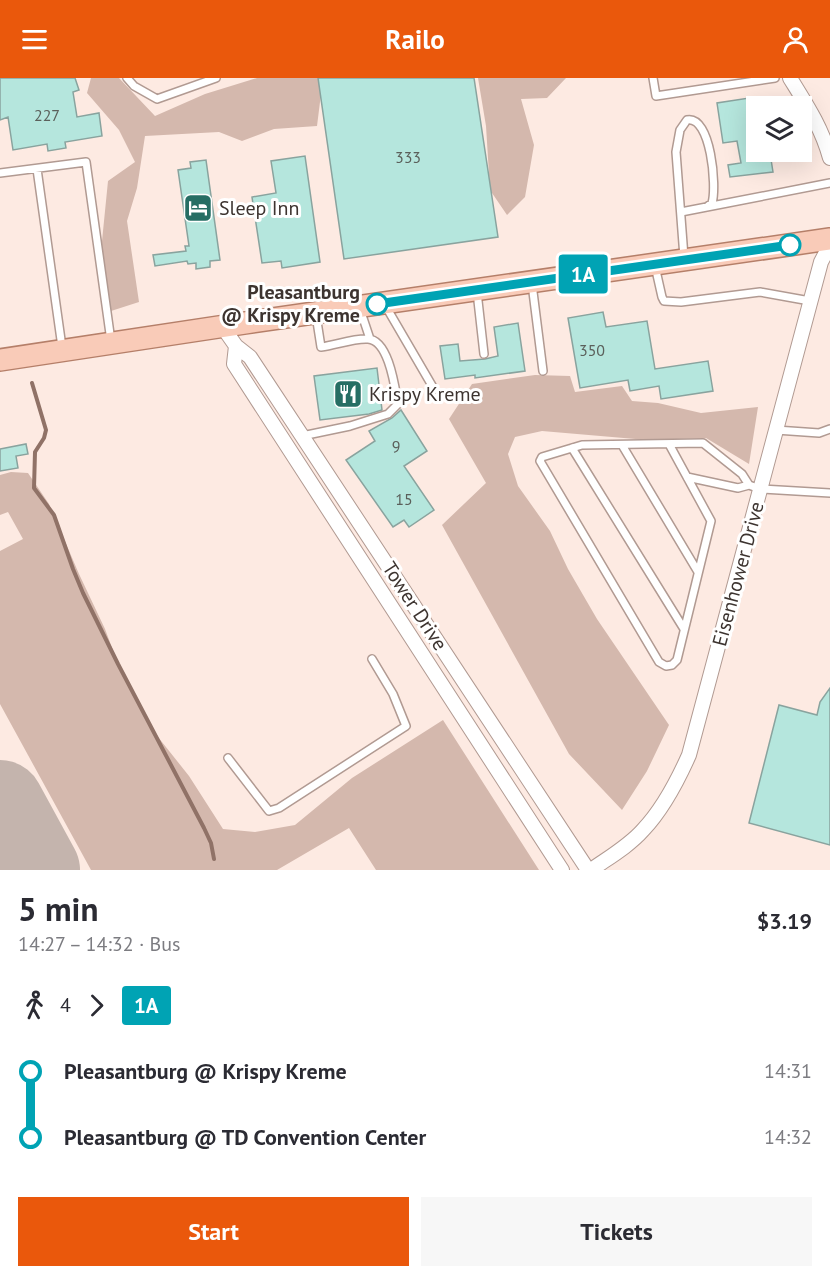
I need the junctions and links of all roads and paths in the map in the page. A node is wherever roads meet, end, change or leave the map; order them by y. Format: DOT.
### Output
graph roads {
  1 [pos="127,78"];
  2 [pos="216,78"];
  3 [pos="653,78"];
  4 [pos="775,78"];
  5 [pos="790,78"];
  6 [pos="830,158"];
  7 [pos="37,169"];
  8 [pos="0,172"];
  9 [pos="830,183"];
  10 [pos="708,206"];
  11 [pos="681,212"];
  12 [pos="830,239"];
  13 [pos="830,245"];
  14 [pos="684,260"];
  15 [pos="655,264"];
  16 [pos="532,282"];
  17 [pos="477,289"];
  18 [pos="810,301"];
  19 [pos="384,303"];
  20 [pos="360,306"];
  21 [pos="316,312"];
  22 [pos="222,326"];
  23 [pos="370,339"];
  24 [pos="112,343"];
  25 [pos="236,346"];
  26 [pos="63,351"];
  27 [pos="484,354"];
  28 [pos="0,360"];
  29 [pos="543,370"];
  30 [pos="434,389"];
  31 [pos="830,429"];
  32 [pos="776,430"];
  33 [pos="302,436"];
  34 [pos="669,444"];
  35 [pos="622,445"];
  36 [pos="572,448"];
  37 [pos="687,477"];
  38 [pos="755,487"];
  39 [pos="830,493"];
  40 [pos="698,572"];
  41 [pos="684,629"];
  42 [pos="372,659"];
  43 [pos="228,758"];
  44 [pos="562,870"];
  45 [pos="590,870"];
  1 -- 2 [label="lane"];
  3 -- 4 [label="lane"];
  5 -- 6 [label="street"];
  7 -- 8 [label="lane"];
  7 -- 24 [label="lane"];
  7 -- 26 [label="lane"];
  9 -- 10 [label="lane"];
  10 -- 11 [label="lane"];
  10 -- 11 [label="lane"];
  11 -- 14 [label="lane"];
  12 -- 14 [label="main road"];
  13 -- 18 [label="street, Eisenhower Drive"];
  14 -- 15 [label="main road"];
  15 -- 16 [label="main road"];
  15 -- 18 [label="lane"];
  16 -- 17 [label="main road"];
  16 -- 29 [label="lane"];
  17 -- 19 [label="main road"];
  17 -- 27 [label="lane"];
  18 -- 32 [label="street, Eisenhower Drive"];
  19 -- 20 [label="main road"];
  19 -- 30 [label="lane"];
  20 -- 21 [label="main road"];
  20 -- 23 [label="lane"];
  21 -- 22 [label="main road"];
  21 -- 23 [label="lane"];
  22 -- 24 [label="main road"];
  22 -- 25 [label="street, Tower Drive"];
  23 -- 33 [label="lane"];
  24 -- 26 [label="main road"];
  25 -- 33 [label="street, Tower Drive"];
  25 -- 44 [label="street, Tower Drive"];
  26 -- 28 [label="main road"];
  31 -- 32 [label="lane"];
  32 -- 38 [label="street, Eisenhower Drive"];
  33 -- 45 [label="street, Tower Drive"];
  34 -- 35 [label="lane"];
  34 -- 37 [label="lane"];
  34 -- 38 [label="lane"];
  35 -- 36 [label="lane"];
  35 -- 40 [label="lane"];
  36 -- 41 [label="lane"];
  36 -- 41 [label="lane"];
  37 -- 38 [label="lane"];
  37 -- 40 [label="lane"];
  38 -- 39 [label="lane"];
  38 -- 45 [label="street, Eisenhower Drive"];
  40 -- 41 [label="lane"];
  42 -- 43 [label="lane"];
}
